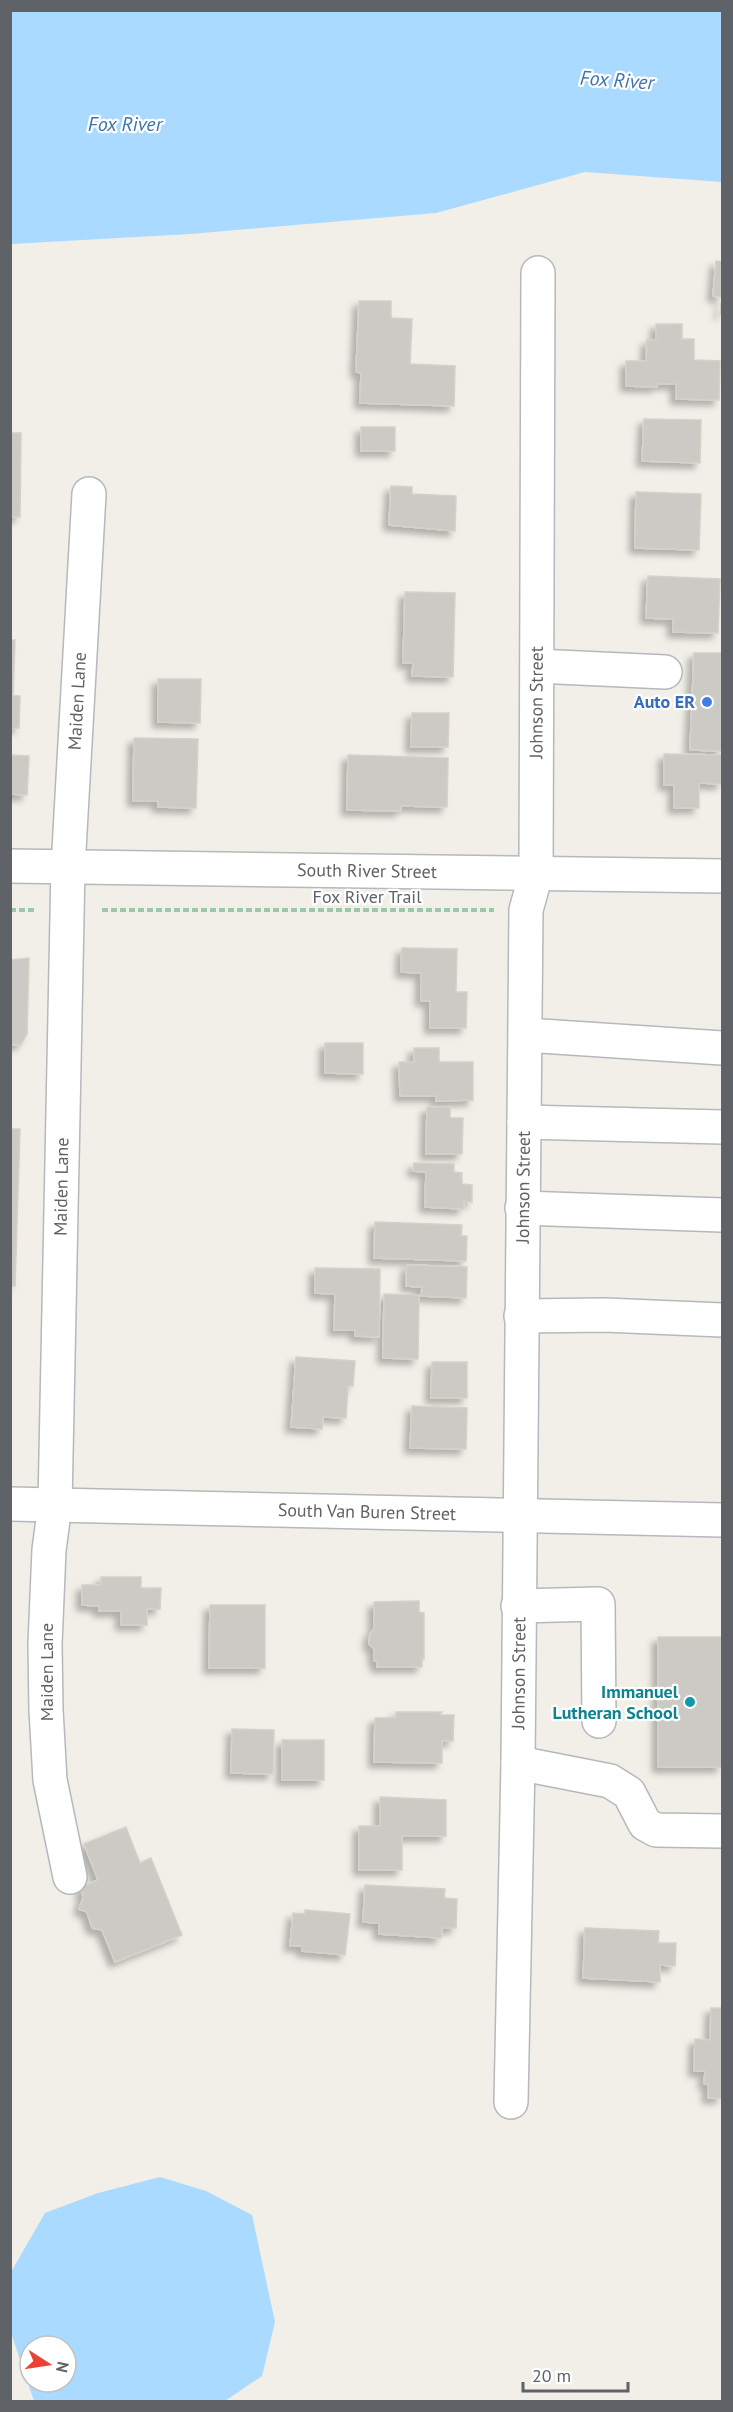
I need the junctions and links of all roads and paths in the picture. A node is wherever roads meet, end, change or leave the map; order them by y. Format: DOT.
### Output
graph roads {
  1 [pos="538,273"];
  2 [pos="89,494"];
  3 [pos="537,666"];
  4 [pos="665,672"];
  5 [pos="10,866"];
  6 [pos="68,868"];
  7 [pos="536,874"];
  8 [pos="723,876"];
  9 [pos="10,910"];
  10 [pos="68,910"];
  11 [pos="526,910"];
  12 [pos="526,1035"];
  13 [pos="723,1048"];
  14 [pos="524,1122"];
  15 [pos="723,1127"];
  16 [pos="522,1208"];
  17 [pos="723,1215"];
  18 [pos="521,1316"];
  19 [pos="723,1320"];
  20 [pos="10,1504"];
  21 [pos="55,1504"];
  22 [pos="520,1516"];
  23 [pos="723,1520"];
  24 [pos="518,1606"];
  25 [pos="599,1721"];
  26 [pos="518,1763"];
  27 [pos="723,1831"];
  28 [pos="70,1877"];
  29 [pos="511,2102"];
  1 -- 3 [label="street, Johnson Street"];
  2 -- 6 [label="street, Maiden Lane"];
  3 -- 4 [label="street"];
  3 -- 7 [label="street, Johnson Street"];
  5 -- 6 [label="street, South River Street"];
  6 -- 7 [label="street, South River Street"];
  6 -- 10 [label="street, Maiden Lane"];
  7 -- 8 [label="street, South River Street"];
  7 -- 11 [label="street, Johnson Street"];
  9 -- 10 [label="path, Fox River Trail"];
  10 -- 11 [label="path, Fox River Trail"];
  10 -- 21 [label="street, Maiden Lane"];
  11 -- 12 [label="street, Johnson Street"];
  12 -- 13 [label="street"];
  12 -- 14 [label="street, Johnson Street"];
  14 -- 15 [label="street"];
  14 -- 16 [label="street, Johnson Street"];
  16 -- 17 [label="street"];
  16 -- 18 [label="street, Johnson Street"];
  18 -- 19 [label="street"];
  18 -- 22 [label="street, Johnson Street"];
  20 -- 21 [label="street, South Van Buren Street"];
  21 -- 22 [label="street, South Van Buren Street"];
  21 -- 28 [label="street, Maiden Lane"];
  22 -- 23 [label="street, South Van Buren Street"];
  22 -- 24 [label="street, Johnson Street"];
  24 -- 25 [label="street"];
  24 -- 26 [label="street, Johnson Street"];
  26 -- 27 [label="street"];
  26 -- 29 [label="street, Johnson Street"];
}
